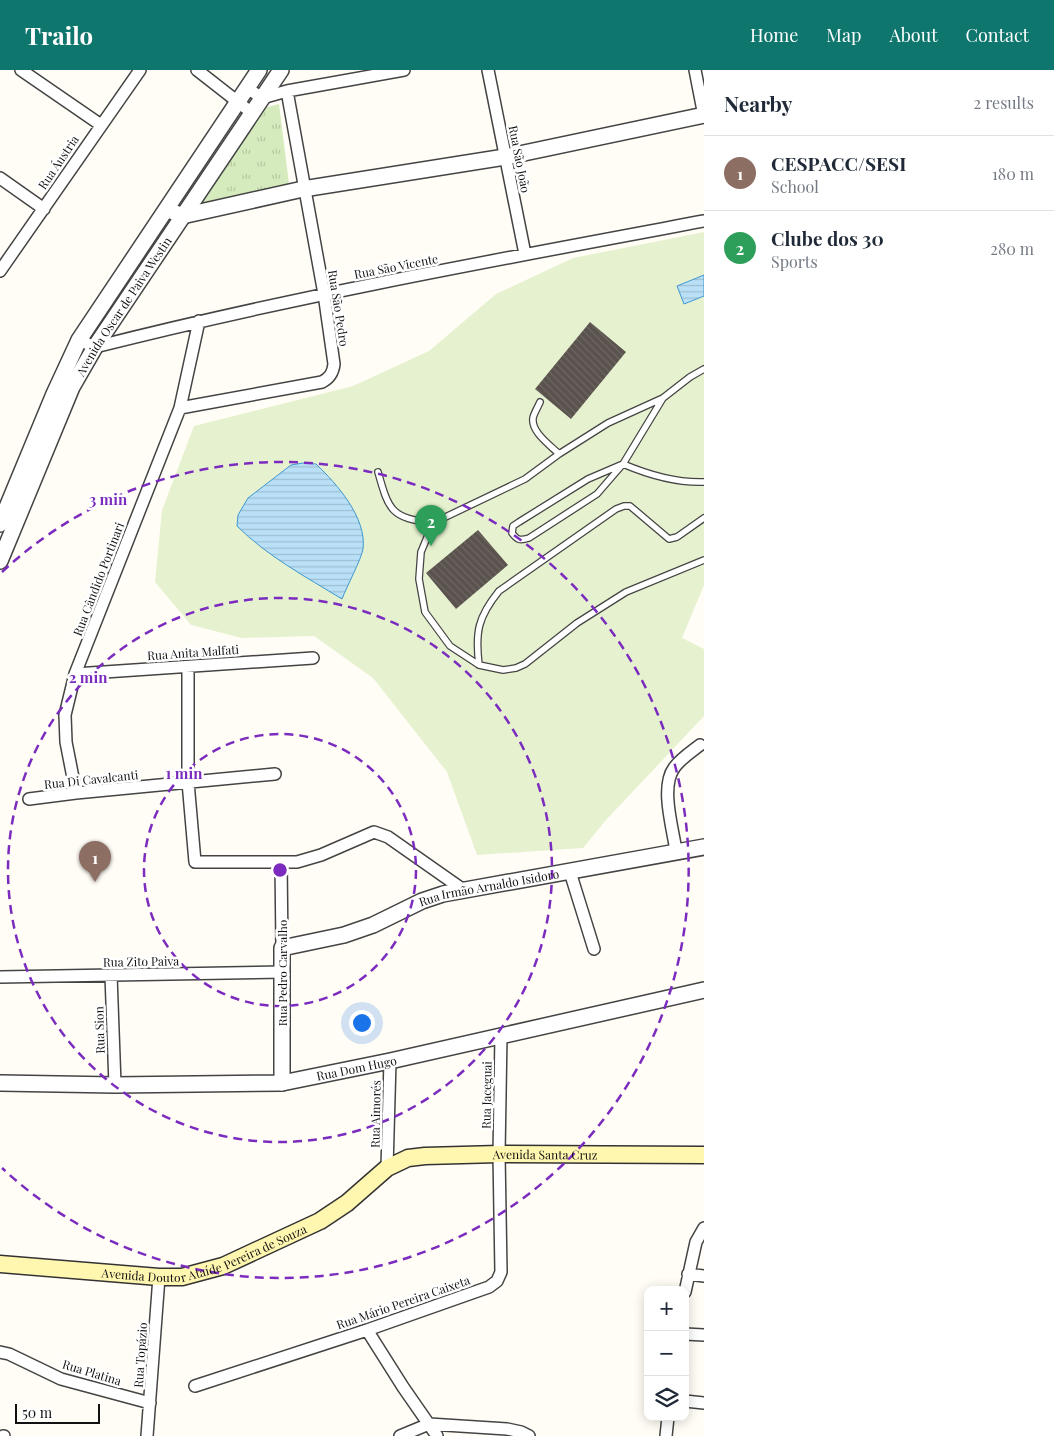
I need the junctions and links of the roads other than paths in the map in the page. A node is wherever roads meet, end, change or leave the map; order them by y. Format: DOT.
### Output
graph roads {
  1 [pos="21,70"];
  2 [pos="140,70"];
  3 [pos="197,70"];
  4 [pos="259,70"];
  5 [pos="281,70"];
  6 [pos="404,70"];
  7 [pos="488,70"];
  8 [pos="695,70"];
  9 [pos="246,88"];
  10 [pos="287,91"];
  11 [pos="262,98"];
  12 [pos="238,102"];
  13 [pos="252,113"];
  14 [pos="704,115"];
  15 [pos="101,125"];
  16 [pos="505,157"];
  17 [pos="0,178"];
  18 [pos="304,189"];
  19 [pos="44,209"];
  20 [pos="167,209"];
  21 [pos="182,216"];
  22 [pos="704,221"];
  23 [pos="525,254"];
  24 [pos="0,270"];
  25 [pos="324,294"];
  26 [pos="199,321"];
  27 [pos="79,340"];
  28 [pos="95,347"];
  29 [pos="704,369"];
  30 [pos="663,398"];
  31 [pos="540,402"];
  32 [pos="180,408"];
  33 [pos="560,454"];
  34 [pos="622,464"];
  35 [pos="378,472"];
  36 [pos="704,482"];
  37 [pos="704,518"];
  38 [pos="5,520"];
  39 [pos="433,523"];
  40 [pos="704,560"];
  41 [pos="0,561"];
  42 [pos="313,658"];
  43 [pos="478,665"];
  44 [pos="188,667"];
  45 [pos="75,674"];
  46 [pos="700,745"];
  47 [pos="275,774"];
  48 [pos="188,782"];
  49 [pos="76,793"];
  50 [pos="29,799"];
  51 [pos="704,847"];
  52 [pos="676,852"];
  53 [pos="282,862"];
  54 [pos="570,872"];
  55 [pos="465,891"];
  56 [pos="282,948"];
  57 [pos="594,949"];
  58 [pos="283,972"];
  59 [pos="111,975"];
  60 [pos="0,977"];
  61 [pos="704,990"];
  62 [pos="501,1036"];
  63 [pos="390,1061"];
  64 [pos="0,1083"];
  65 [pos="282,1083"];
  66 [pos="115,1084"];
  67 [pos="499,1154"];
  68 [pos="704,1155"];
  69 [pos="387,1168"];
  70 [pos="704,1228"];
  71 [pos="0,1264"];
  72 [pos="688,1274"];
  73 [pos="704,1276"];
  74 [pos="159,1277"];
  75 [pos="686,1286"];
  76 [pos="367,1330"];
  77 [pos="689,1334"];
  78 [pos="704,1335"];
  79 [pos="0,1352"];
  80 [pos="195,1386"];
  81 [pos="689,1401"];
  82 [pos="150,1403"];
  83 [pos="704,1403"];
  84 [pos="668,1421"];
  85 [pos="429,1424"];
  86 [pos="147,1436"];
  87 [pos="400,1436"];
  88 [pos="437,1436"];
  89 [pos="529,1436"];
  90 [pos="666,1436"];
  1 -- 15 [label="street"];
  2 -- 15 [label="street, Rua Áustria"];
  3 -- 12 [label="street"];
  4 -- 9 [label="street, Avenida Oscar de Paiva Westin"];
  5 -- 11 [label="street, Avenida Oscar de Paiva Westin"];
  6 -- 10 [label="street"];
  7 -- 16 [label="street, Rua São João"];
  8 -- 14 [label="street"];
  9 -- 11 [label="street"];
  9 -- 12 [label="street, Avenida Oscar de Paiva Westin"];
  10 -- 11 [label="street"];
  10 -- 18 [label="street, Rua São Pedro"];
  11 -- 13 [label="street, Avenida Oscar de Paiva Westin"];
  12 -- 13 [label="street"];
  12 -- 20 [label="street, Avenida Oscar de Paiva Westin"];
  13 -- 21 [label="street, Avenida Oscar de Paiva Westin"];
  14 -- 16 [label="street"];
  15 -- 19 [label="street, Rua Áustria"];
  16 -- 18 [label="street"];
  16 -- 23 [label="street, Rua São João"];
  17 -- 19 [label="street"];
  18 -- 21 [label="street"];
  18 -- 25 [label="street, Rua São Pedro"];
  19 -- 24 [label="street, Rua Áustria"];
  20 -- 21 [label="street"];
  20 -- 27 [label="street, Avenida Oscar de Paiva Westin"];
  21 -- 28 [label="street, Avenida Oscar de Paiva Westin"];
  22 -- 23 [label="street, Rua São Vicente"];
  23 -- 25 [label="street, Rua São Vicente"];
  25 -- 26 [label="street, Rua São Vicente"];
  25 -- 32 [label="street, Rua São Pedro"];
  26 -- 28 [label="street, Rua São Vicente"];
  26 -- 32 [label="street, Rua Cândido Portinari"];
  27 -- 28 [label="street"];
  27 -- 38 [label="street, Avenida Oscar de Paiva Westin"];
  28 -- 38 [label="street, Avenida Oscar de Paiva Westin"];
  29 -- 30 [label="lane"];
  30 -- 33 [label="lane"];
  30 -- 34 [label="lane"];
  31 -- 33 [label="lane"];
  32 -- 45 [label="street, Rua Cândido Portinari"];
  33 -- 39 [label="lane"];
  34 -- 34 [label="lane"];
  34 -- 36 [label="lane"];
  35 -- 39 [label="lane"];
  37 -- 43 [label="lane"];
  38 -- 41 [label="street, Avenida Oscar de Paiva Westin"];
  39 -- 43 [label="lane"];
  40 -- 43 [label="lane"];
  42 -- 44 [label="street, Rua Anita Malfati"];
  44 -- 45 [label="street, Rua Anita Malfati"];
  44 -- 48 [label="street"];
  45 -- 49 [label="street, Rua Cândido Portinari"];
  46 -- 52 [label="street"];
  47 -- 48 [label="street, Rua Di Cavalcanti"];
  48 -- 49 [label="street, Rua Di Cavalcanti"];
  48 -- 53 [label="street"];
  49 -- 50 [label="street, Rua Di Cavalcanti"];
  51 -- 52 [label="street, Rua Irmão Arnaldo Isidoro"];
  52 -- 54 [label="street, Rua Irmão Arnaldo Isidoro"];
  53 -- 55 [label="street"];
  53 -- 56 [label="street, Rua Pedro Carvalho"];
  54 -- 55 [label="street, Rua Irmão Arnaldo Isidoro"];
  54 -- 57 [label="street"];
  55 -- 56 [label="street, Rua Irmão Arnaldo Isidoro"];
  56 -- 58 [label="street, Rua Pedro Carvalho"];
  58 -- 59 [label="street, Rua Zito Paiva"];
  58 -- 65 [label="street, Rua Pedro Carvalho"];
  59 -- 60 [label="street, Rua Zito Paiva"];
  59 -- 66 [label="street, Rua Sion"];
  61 -- 62 [label="street, Rua Dom Hugo"];
  62 -- 63 [label="street, Rua Dom Hugo"];
  62 -- 67 [label="street, Rua Jaceguai"];
  63 -- 65 [label="street, Rua Dom Hugo"];
  63 -- 69 [label="street, Rua Aimorés"];
  64 -- 66 [label="street, Rua Dom Hugo"];
  65 -- 66 [label="street, Rua Dom Hugo"];
  67 -- 68 [label="main road, Avenida Santa Cruz"];
  67 -- 69 [label="main road, Avenida Santa Cruz"];
  67 -- 76 [label="street, Rua Mário Pereira Caixeta"];
  69 -- 74 [label="main road, Avenida Doutor Ataíde Pereira de Souza"];
  70 -- 72 [label="street"];
  71 -- 74 [label="main road, Avenida Doutor Ataíde Pereira de Souza"];
  72 -- 73 [label="street"];
  72 -- 75 [label="street"];
  74 -- 82 [label="street, Rua Topázio"];
  76 -- 80 [label="street, Rua Mário Pereira Caixeta"];
  76 -- 85 [label="street"];
  77 -- 78 [label="street"];
  79 -- 82 [label="street, Rua Platina"];
  81 -- 83 [label="street"];
  82 -- 86 [label="street, Rua Topázio"];
  84 -- 90 [label="street"];
  85 -- 87 [label="street"];
  85 -- 88 [label="street"];
  85 -- 89 [label="street"];
}
